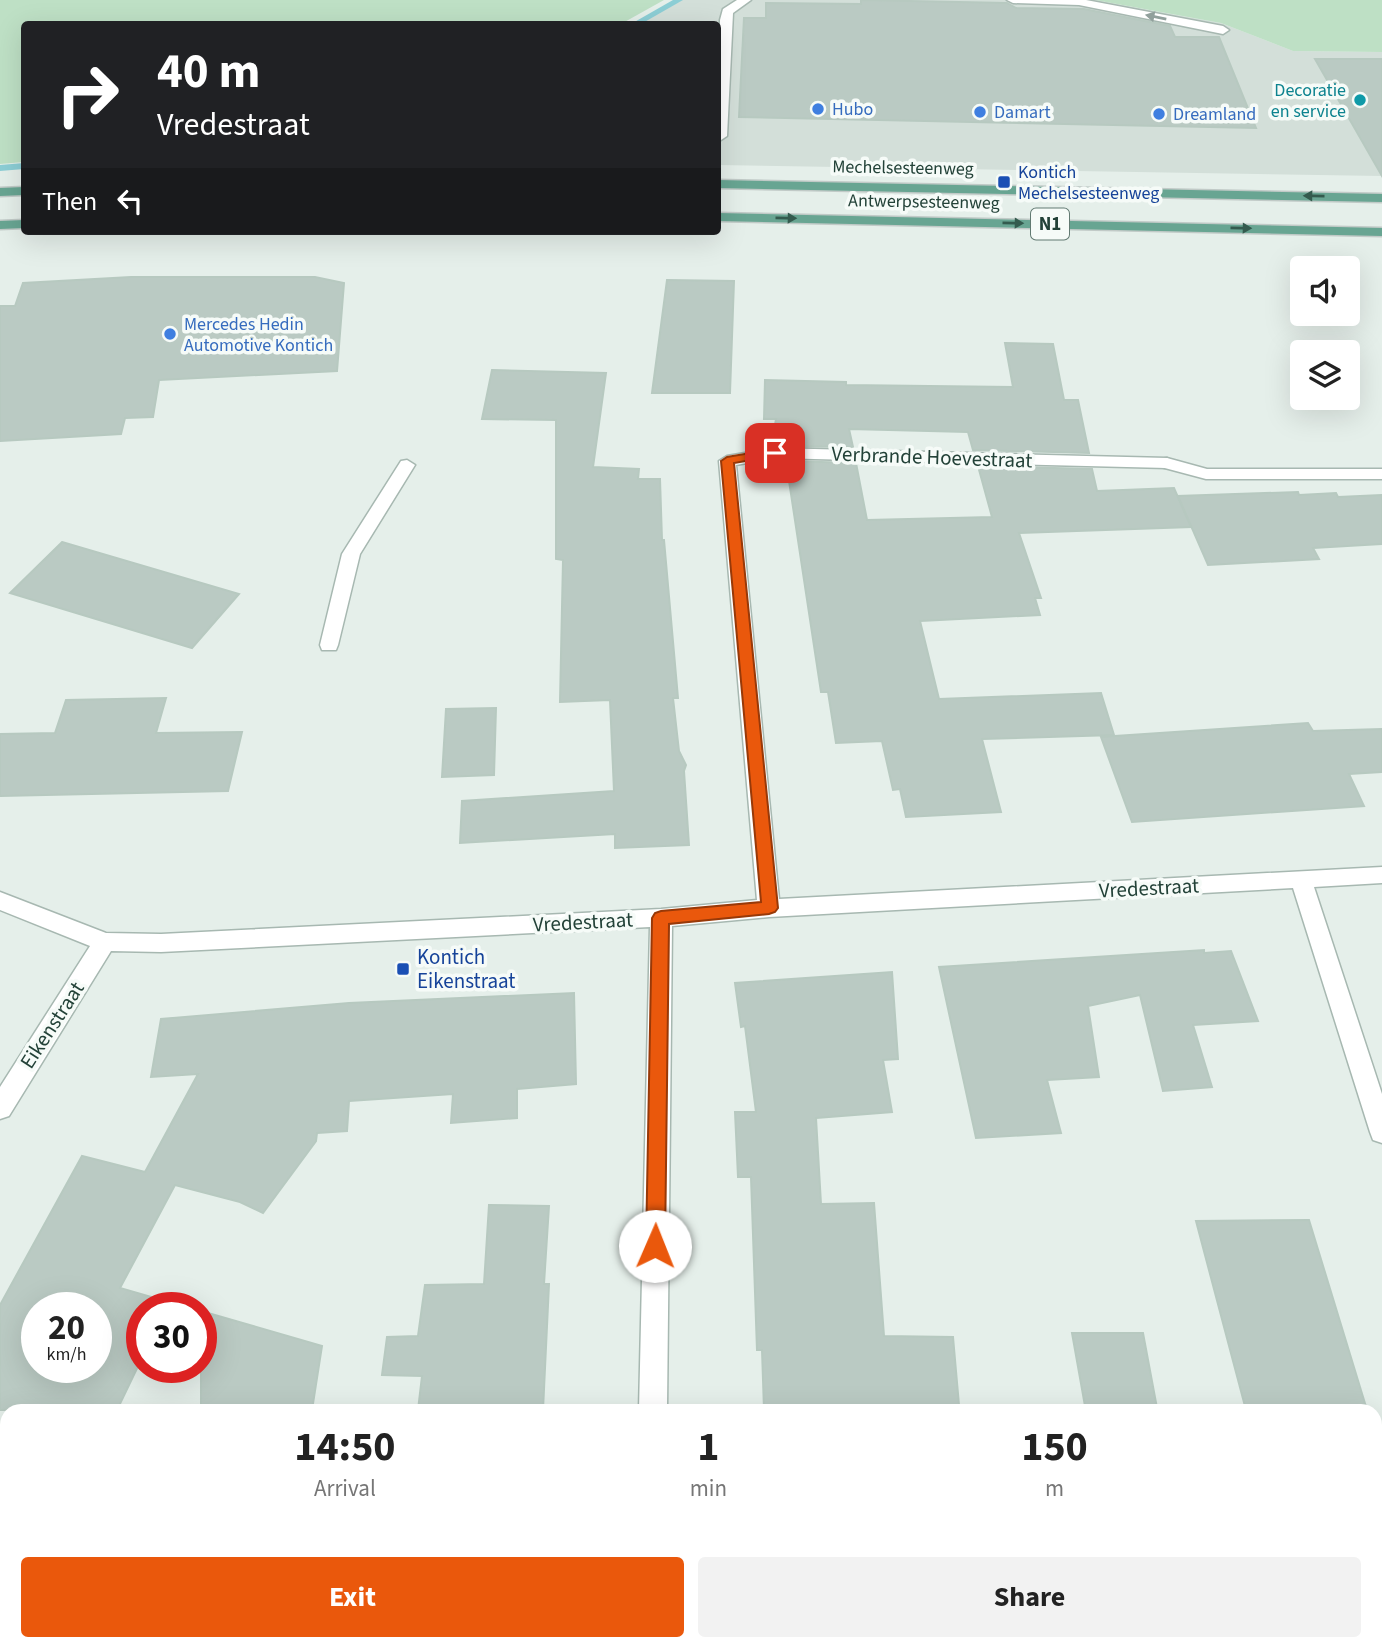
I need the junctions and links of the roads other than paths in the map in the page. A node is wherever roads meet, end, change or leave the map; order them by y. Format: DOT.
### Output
graph roads {
  1 [pos="746,0"];
  2 [pos="1013,0"];
  3 [pos="1223,30"];
  4 [pos="721,136"];
  5 [pos="721,184"];
  6 [pos="21,191"];
  7 [pos="0,192"];
  8 [pos="1382,198"];
  9 [pos="721,217"];
  10 [pos="21,224"];
  11 [pos="0,225"];
  12 [pos="1382,232"];
  13 [pos="407,465"];
  14 [pos="1382,474"];
  15 [pos="330,645"];
  16 [pos="1382,875"];
  17 [pos="1301,880"];
  18 [pos="0,901"];
  19 [pos="769,908"];
  20 [pos="661,918"];
  21 [pos="105,942"];
  22 [pos="0,1108"];
  23 [pos="1382,1132"];
  24 [pos="653,1404"];
  1 -- 4 [label="street"];
  3 -- 2 [label="street, one-way"];
  8 -- 5 [label="main road, Mechelsesteenweg / N1, one-way"];
  6 -- 7 [label="main road"];
  9 -- 12 [label="main road, Antwerpsesteenweg / N1, one-way"];
  10 -- 11 [label="main road"];
  13 -- 15 [label="street"];
  14 -- 19 [label="street, Verbrande Hoevestraat"];
  16 -- 17 [label="street, Vredestraat"];
  17 -- 19 [label="street, Vredestraat"];
  17 -- 23 [label="street"];
  18 -- 21 [label="street, Vredestraat"];
  19 -- 20 [label="street, Vredestraat"];
  20 -- 21 [label="street, Vredestraat"];
  20 -- 24 [label="street"];
  21 -- 22 [label="street, Eikenstraat"];
}
